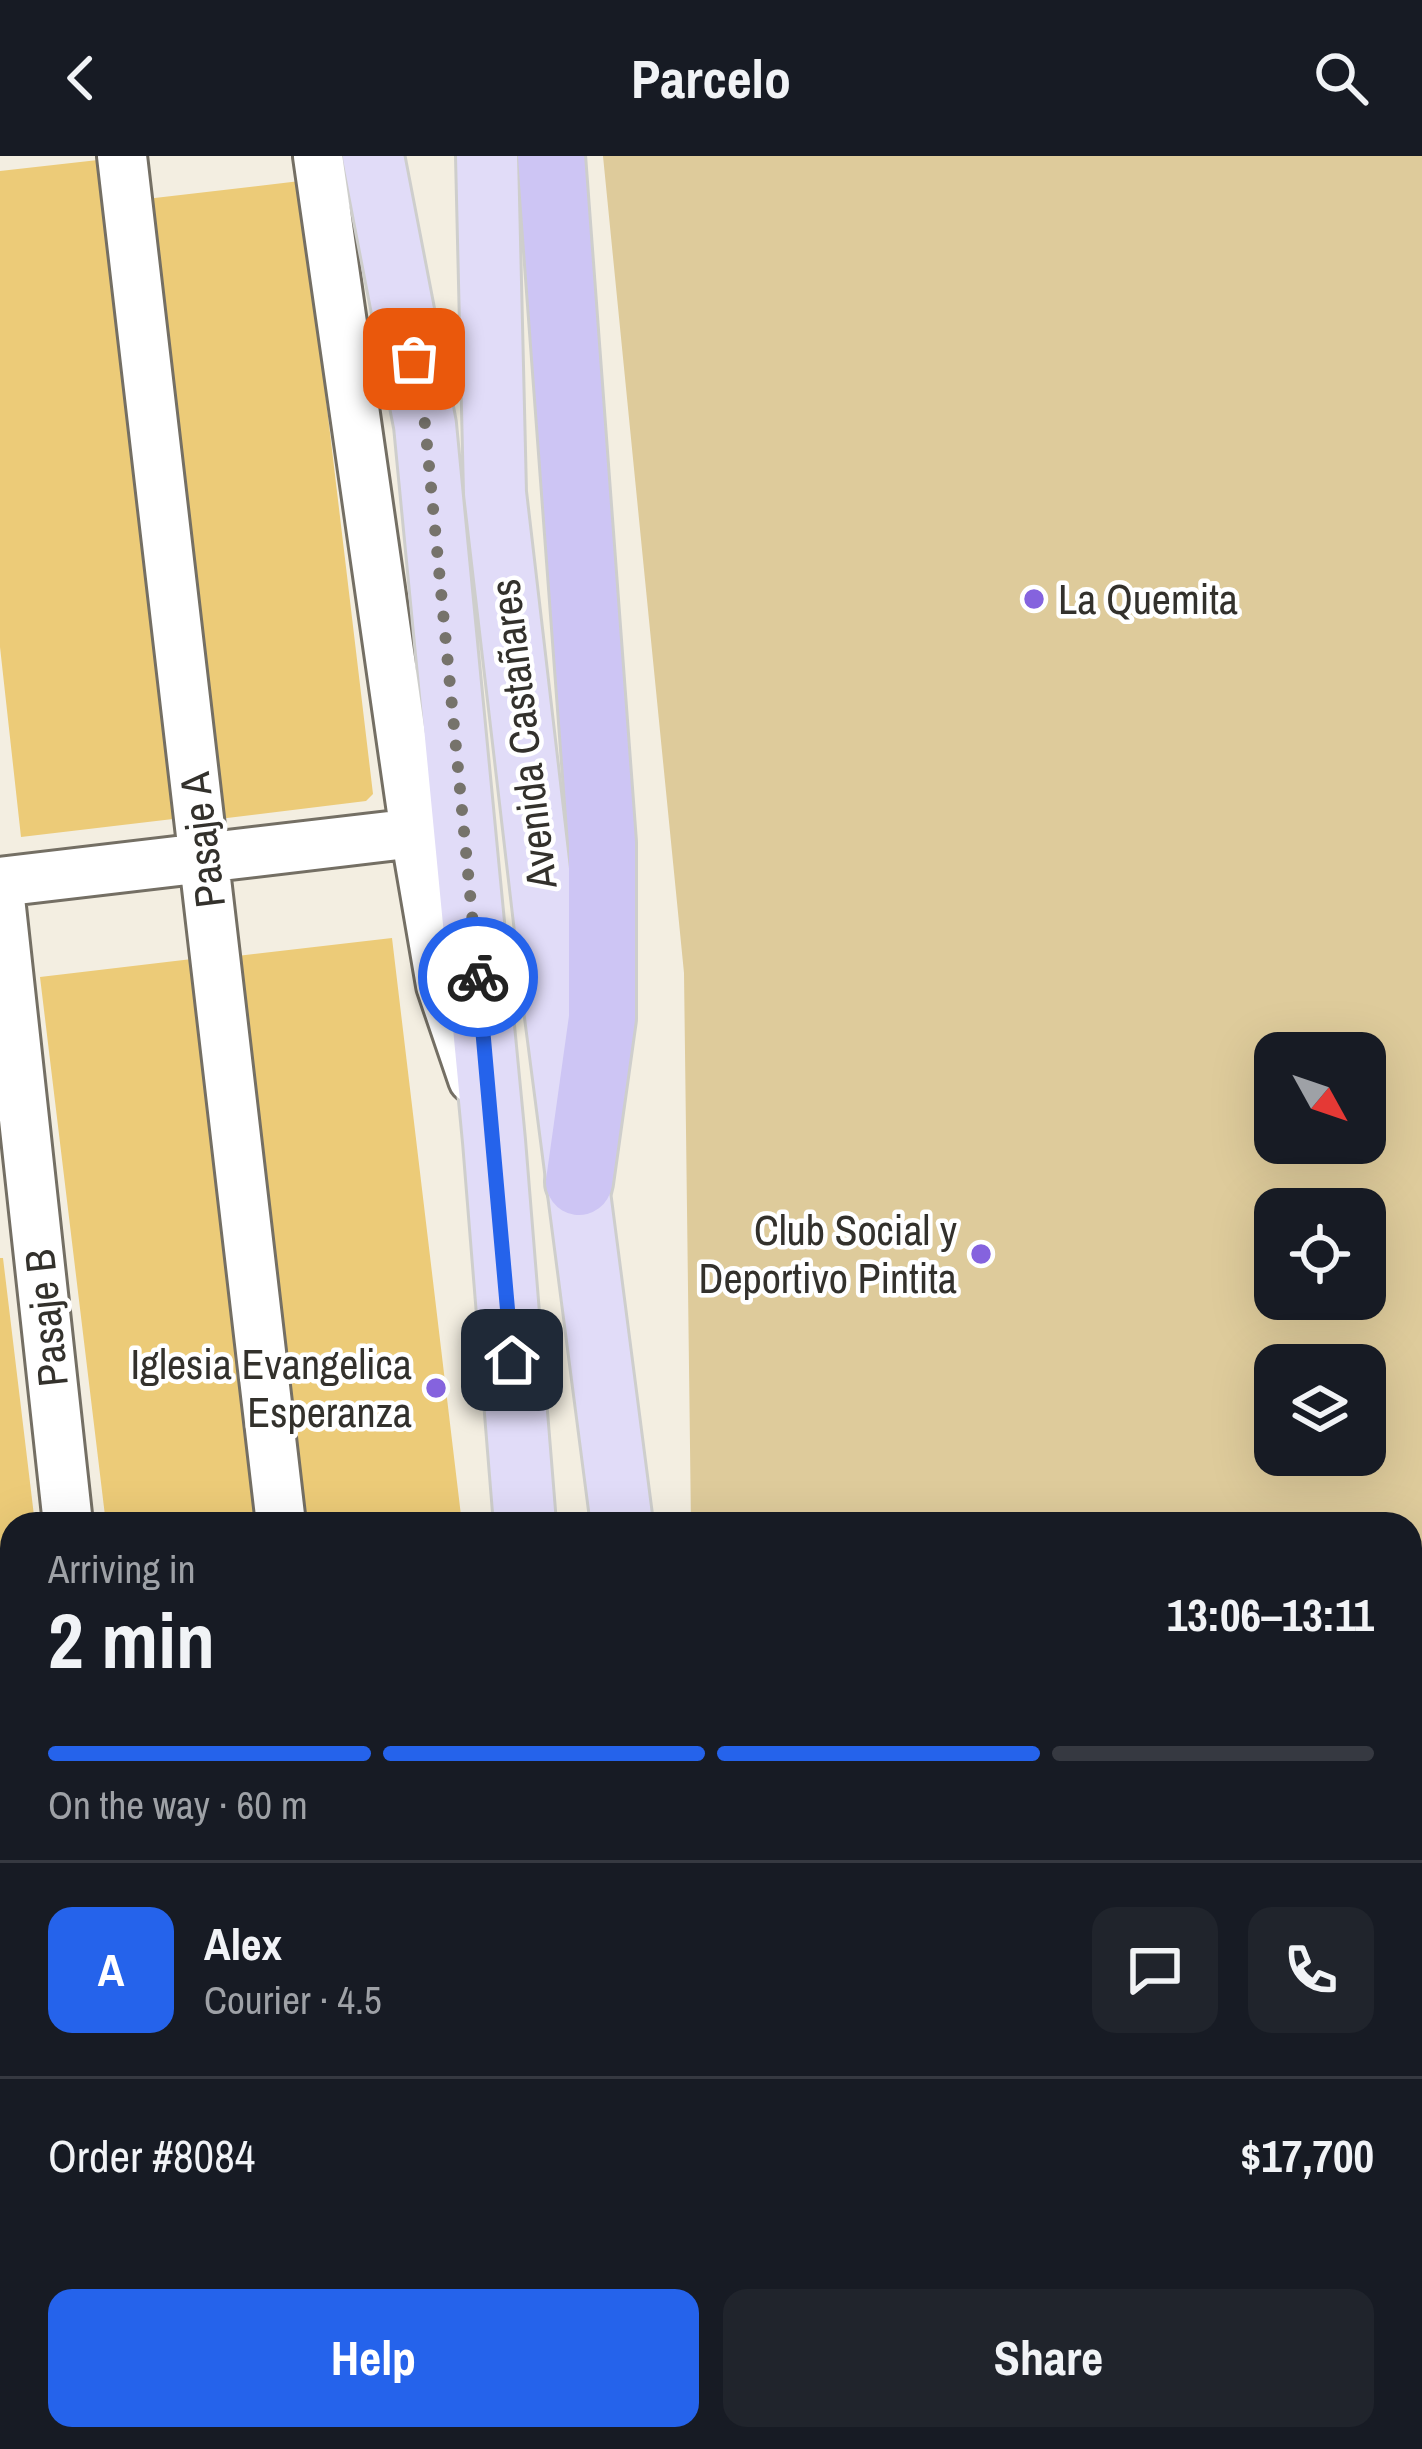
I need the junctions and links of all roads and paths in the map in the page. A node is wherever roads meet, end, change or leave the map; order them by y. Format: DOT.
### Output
graph roads {
  1 [pos="122,156"];
  2 [pos="318,156"];
  3 [pos="373,156"];
  4 [pos="487,156"];
  5 [pos="551,156"];
  6 [pos="415,833"];
  7 [pos="204,858"];
  8 [pos="0,882"];
  9 [pos="0,898"];
  10 [pos="494,1142"];
  11 [pos="579,1182"];
  12 [pos="620,1503"];
  13 [pos="524,1508"];
  14 [pos="67,1512"];
  15 [pos="280,1512"];
  1 -- 7 [label="street, Pasaje A"];
  2 -- 6 [label="street, Avenida Castañares"];
  3 -- 10 [label="main road, Avenida Castañares"];
  4 -- 11 [label="main road, Avenida Castañares"];
  5 -- 11 [label="highway"];
  6 -- 7 [label="street"];
  6 -- 10 [label="street, Avenida Castañares"];
  7 -- 8 [label="street"];
  7 -- 15 [label="street, Pasaje A"];
  9 -- 14 [label="street, Pasaje B"];
  10 -- 13 [label="main road, Avenida Castañares"];
  11 -- 12 [label="main road, Avenida Castañares"];
  12 -- 13 [label="main road"];
}
